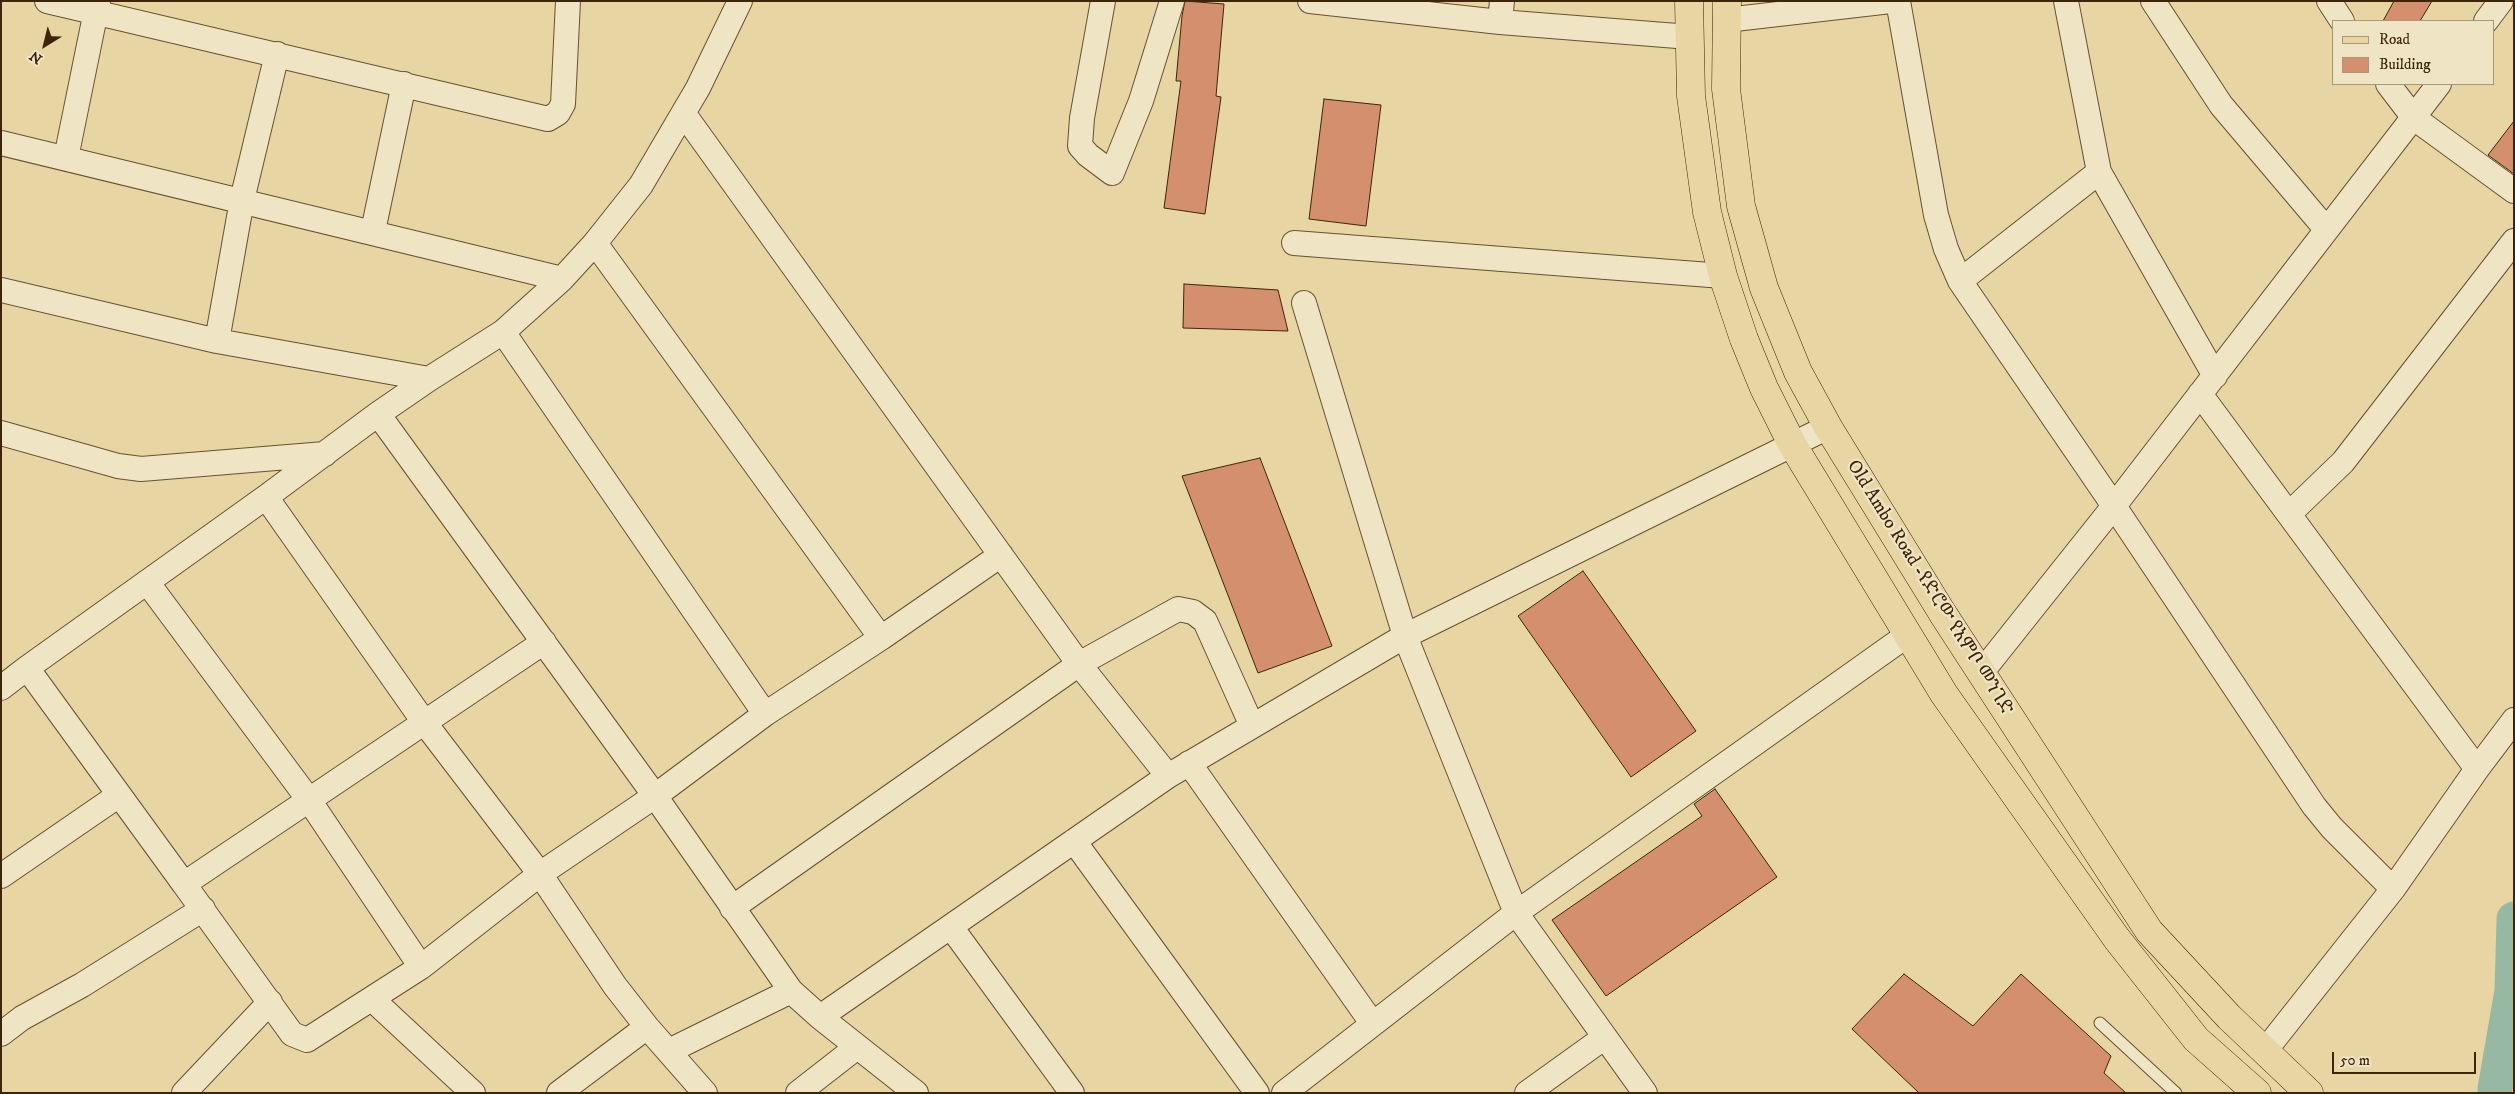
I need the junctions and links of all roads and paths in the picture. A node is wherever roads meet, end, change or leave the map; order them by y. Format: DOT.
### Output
graph roads {
  1 [pos="48,1"];
  2 [pos="568,1"];
  3 [pos="740,1"];
  4 [pos="1103,1"];
  5 [pos="1172,1"];
  6 [pos="1310,1"];
  7 [pos="1689,1"];
  8 [pos="1891,1"];
  9 [pos="1898,1"];
  10 [pos="2066,1"];
  11 [pos="2153,1"];
  12 [pos="2329,1"];
  13 [pos="2501,1"];
  14 [pos="97,7"];
  15 [pos="1726,11"];
  16 [pos="1501,12"];
  17 [pos="2341,20"];
  18 [pos="2487,20"];
  19 [pos="1690,36"];
  20 [pos="276,54"];
  21 [pos="404,84"];
  22 [pos="2389,85"];
  23 [pos="2439,85"];
  24 [pos="684,114"];
  25 [pos="2414,118"];
  26 [pos="1,143"];
  27 [pos="66,158"];
  28 [pos="2099,172"];
  29 [pos="2514,191"];
  30 [pos="242,200"];
  31 [pos="2326,229"];
  32 [pos="373,232"];
  33 [pos="2514,241"];
  34 [pos="595,242"];
  35 [pos="1294,242"];
  36 [pos="1723,276"];
  37 [pos="562,278"];
  38 [pos="1960,281"];
  39 [pos="1,290"];
  40 [pos="1304,303"];
  41 [pos="503,332"];
  42 [pos="217,342"];
  43 [pos="2215,376"];
  44 [pos="429,378"];
  45 [pos="2200,394"];
  46 [pos="378,414"];
  47 [pos="1828,427"];
  48 [pos="1,432"];
  49 [pos="1792,444"];
  50 [pos="325,454"];
  51 [pos="266,497"];
  52 [pos="2114,506"];
  53 [pos="2289,514"];
  54 [pos="1001,555"];
  55 [pos="147,582"];
  56 [pos="1405,636"];
  57 [pos="1906,636"];
  58 [pos="881,638"];
  59 [pos="544,642"];
  60 [pos="1079,664"];
  61 [pos="26,668"];
  62 [pos="1981,673"];
  63 [pos="1,688"];
  64 [pos="765,714"];
  65 [pos="2514,720"];
  66 [pos="424,722"];
  67 [pos="1252,726"];
  68 [pos="1189,763"];
  69 [pos="2477,770"];
  70 [pos="1168,776"];
  71 [pos="119,795"];
  72 [pos="655,796"];
  73 [pos="309,800"];
  74 [pos="1074,841"];
  75 [pos="540,874"];
  76 [pos="1,876"];
  77 [pos="184,884"];
  78 [pos="2393,889"];
  79 [pos="732,908"];
  80 [pos="203,909"];
  81 [pos="1516,913"];
  82 [pos="951,926"];
  83 [pos="421,967"];
  84 [pos="791,991"];
  85 [pos="372,999"];
  86 [pos="270,1002"];
  87 [pos="820,1017"];
  88 [pos="1372,1023"];
  89 [pos="2100,1023"];
  90 [pos="647,1027"];
  91 [pos="1,1034"];
  92 [pos="1605,1036"];
  93 [pos="857,1047"];
  94 [pos="669,1051"];
  95 [pos="2264,1052"];
  96 [pos="184,1093"];
  97 [pos="473,1093"];
  98 [pos="559,1093"];
  99 [pos="705,1093"];
  100 [pos="798,1093"];
  101 [pos="916,1093"];
  102 [pos="1072,1093"];
  103 [pos="1257,1093"];
  104 [pos="1284,1093"];
  105 [pos="1527,1093"];
  106 [pos="1645,1093"];
  107 [pos="2176,1093"];
  108 [pos="2257,1093"];
  109 [pos="2309,1093"];
  1 -- 14 [label="street"];
  2 -- 21 [label="street"];
  3 -- 24 [label="street"];
  4 -- 5 [label="street"];
  6 -- 16 [label="street"];
  7 -- 19 [label="main road"];
  8 -- 15 [label="street"];
  9 -- 38 [label="street"];
  10 -- 28 [label="street"];
  11 -- 31 [label="street"];
  12 -- 17 [label="street"];
  13 -- 18 [label="street"];
  14 -- 20 [label="street"];
  14 -- 27 [label="street"];
  15 -- 47 [label="main road, Old Ambo Road -የድሮው የአምቦ መንገድ"];
  16 -- 19 [label="street"];
  19 -- 36 [label="main road"];
  20 -- 21 [label="street"];
  20 -- 30 [label="street"];
  21 -- 32 [label="street"];
  22 -- 25 [label="street"];
  23 -- 25 [label="street"];
  24 -- 34 [label="street"];
  24 -- 54 [label="street"];
  25 -- 29 [label="street"];
  25 -- 31 [label="street"];
  26 -- 27 [label="street"];
  27 -- 30 [label="street"];
  28 -- 38 [label="street"];
  28 -- 43 [label="street"];
  30 -- 32 [label="street"];
  30 -- 42 [label="street"];
  31 -- 43 [label="street"];
  32 -- 37 [label="street"];
  33 -- 53 [label="street"];
  34 -- 37 [label="street"];
  34 -- 58 [label="street"];
  35 -- 36 [label="street"];
  36 -- 49 [label="main road"];
  37 -- 41 [label="street"];
  38 -- 52 [label="street"];
  39 -- 42 [label="street"];
  40 -- 56 [label="street"];
  41 -- 44 [label="street"];
  41 -- 64 [label="street"];
  42 -- 44 [label="street"];
  43 -- 45 [label="street"];
  44 -- 46 [label="street"];
  45 -- 52 [label="street"];
  45 -- 53 [label="street"];
  46 -- 50 [label="street"];
  46 -- 59 [label="street"];
  47 -- 49 [label="street"];
  47 -- 62 [label="main road, Old Ambo Road -የድሮው የአምቦ መንገድ"];
  48 -- 50 [label="street"];
  49 -- 56 [label="street"];
  49 -- 57 [label="main road"];
  50 -- 51 [label="street"];
  51 -- 55 [label="street"];
  51 -- 66 [label="street"];
  52 -- 62 [label="street"];
  52 -- 78 [label="street"];
  53 -- 69 [label="street"];
  54 -- 58 [label="street"];
  54 -- 60 [label="street"];
  55 -- 61 [label="street"];
  55 -- 73 [label="street"];
  56 -- 67 [label="street"];
  56 -- 81 [label="street"];
  57 -- 81 [label="street"];
  57 -- 108 [label="main road"];
  58 -- 64 [label="street"];
  59 -- 66 [label="street"];
  59 -- 72 [label="street"];
  60 -- 67 [label="street"];
  60 -- 70 [label="street"];
  60 -- 79 [label="street"];
  61 -- 63 [label="street"];
  61 -- 71 [label="street"];
  62 -- 95 [label="main road, Old Ambo Road -የድሮው የአምቦ መንገድ"];
  64 -- 72 [label="street"];
  65 -- 69 [label="street"];
  66 -- 73 [label="street"];
  66 -- 75 [label="street"];
  67 -- 68 [label="street"];
  68 -- 70 [label="street"];
  68 -- 88 [label="street"];
  69 -- 78 [label="street"];
  70 -- 74 [label="street"];
  71 -- 76 [label="street"];
  71 -- 77 [label="street"];
  72 -- 75 [label="street"];
  72 -- 79 [label="street"];
  73 -- 77 [label="street"];
  73 -- 83 [label="street"];
  74 -- 82 [label="street"];
  74 -- 103 [label="street"];
  75 -- 83 [label="street"];
  75 -- 90 [label="street"];
  77 -- 80 [label="street"];
  78 -- 95 [label="street"];
  79 -- 84 [label="street"];
  80 -- 86 [label="street"];
  80 -- 91 [label="street"];
  81 -- 88 [label="street"];
  81 -- 92 [label="street"];
  82 -- 87 [label="street"];
  82 -- 102 [label="street"];
  83 -- 85 [label="street"];
  84 -- 87 [label="street"];
  84 -- 94 [label="street"];
  85 -- 86 [label="street"];
  85 -- 97 [label="street"];
  86 -- 96 [label="street"];
  87 -- 93 [label="street"];
  88 -- 104 [label="street"];
  89 -- 107 [label="lane"];
  90 -- 94 [label="street"];
  90 -- 98 [label="street"];
  92 -- 105 [label="street"];
  92 -- 106 [label="street"];
  93 -- 100 [label="street"];
  93 -- 101 [label="street"];
  94 -- 99 [label="street"];
  95 -- 109 [label="main road, Old Ambo Road -የድሮው የአምቦ መንገድ"];
}
